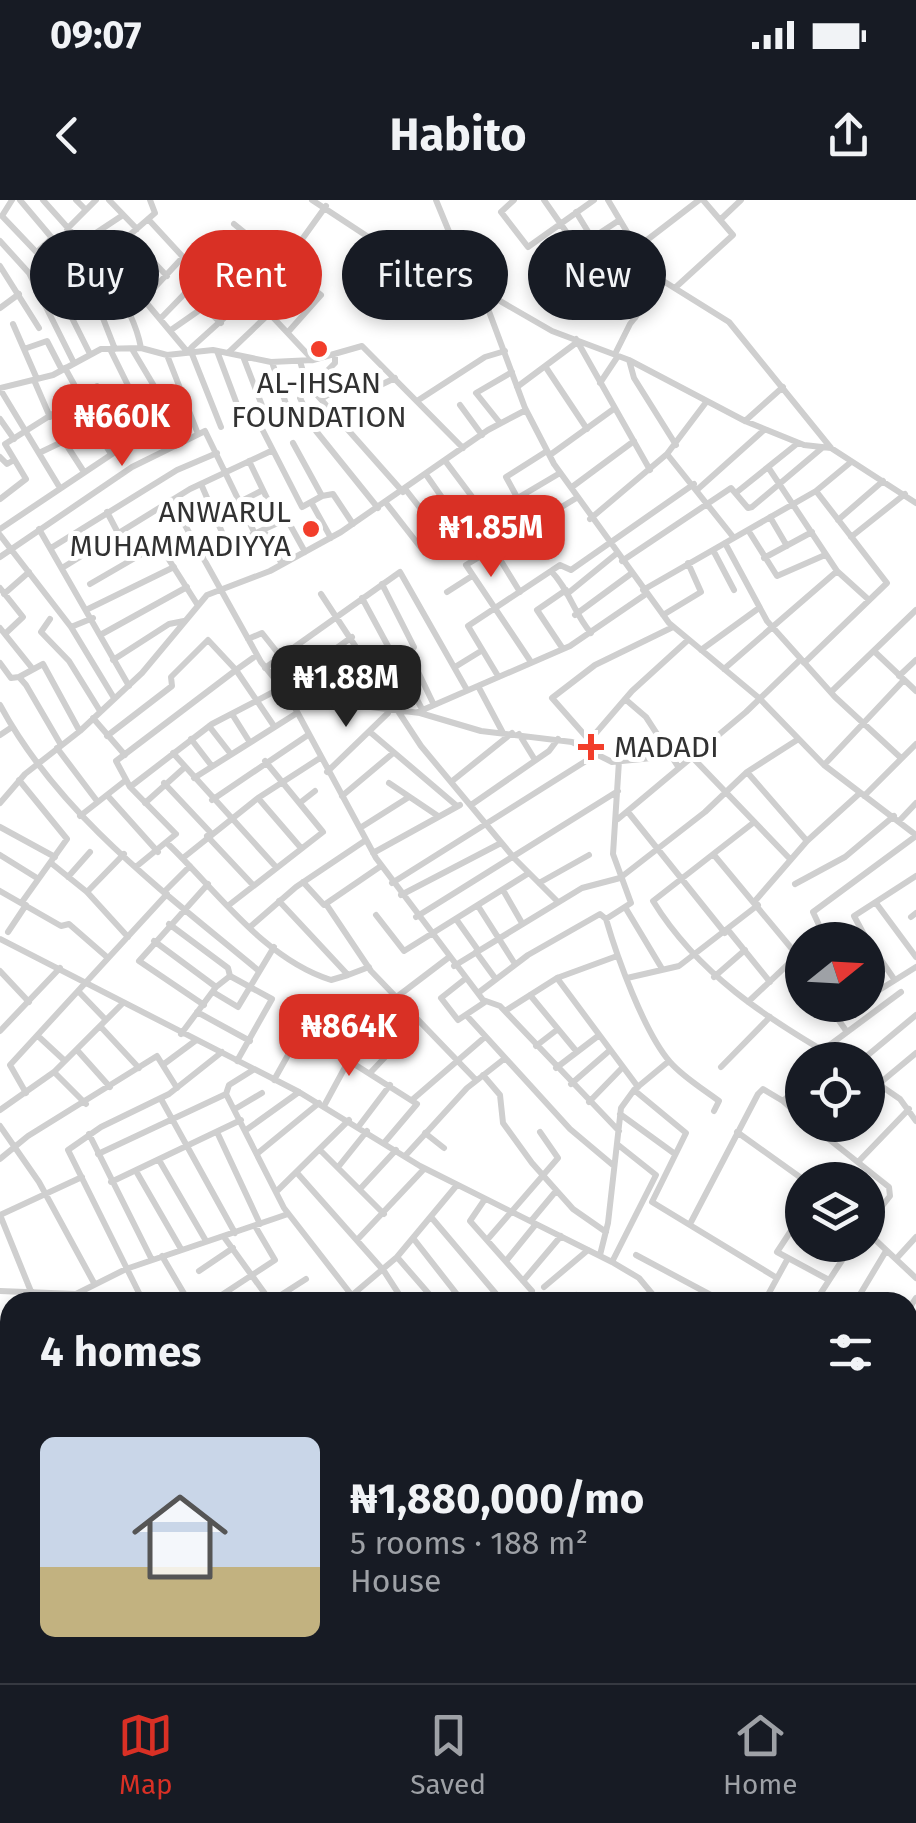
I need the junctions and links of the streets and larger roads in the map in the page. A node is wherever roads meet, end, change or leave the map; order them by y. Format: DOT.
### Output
graph roads {
  1 [pos="12,200"];
  2 [pos="20,200"];
  3 [pos="44,200"];
  4 [pos="76,200"];
  5 [pos="96,200"];
  6 [pos="110,200"];
  7 [pos="312,200"];
  8 [pos="436,200"];
  9 [pos="514,200"];
  10 [pos="544,200"];
  11 [pos="594,200"];
  12 [pos="608,200"];
  13 [pos="701,200"];
  14 [pos="741,200"];
  15 [pos="155,202"];
  16 [pos="326,206"];
  17 [pos="86,210"];
  18 [pos="2,212"];
  19 [pos="576,212"];
  20 [pos="123,214"];
  21 [pos="148,219"];
  22 [pos="721,219"];
  23 [pos="618,222"];
  24 [pos="234,224"];
  25 [pos="559,224"];
  26 [pos="137,229"];
  27 [pos="45,230"];
  28 [pos="68,230"];
  29 [pos="102,230"];
  30 [pos="242,230"];
  31 [pos="309,230"];
  32 [pos="360,230"];
  33 [pos="449,230"];
  34 [pos="564,230"];
  35 [pos="587,230"];
  36 [pos="605,230"];
  37 [pos="623,230"];
  38 [pos="661,230"];
  39 [pos="0,241"];
  40 [pos="30,244"];
  41 [pos="0,266"];
  42 [pos="159,267"];
  43 [pos="167,276"];
  44 [pos="666,284"];
  45 [pos="159,285"];
  46 [pos="675,288"];
  47 [pos="20,294"];
  48 [pos="179,302"];
  49 [pos="508,305"];
  50 [pos="0,308"];
  51 [pos="159,315"];
  52 [pos="161,318"];
  53 [pos="73,320"];
  54 [pos="104,320"];
  55 [pos="132,320"];
  56 [pos="186,320"];
  57 [pos="218,320"];
  58 [pos="224,320"];
  59 [pos="263,320"];
  60 [pos="280,320"];
  61 [pos="300,320"];
  62 [pos="493,320"];
  63 [pos="634,320"];
  64 [pos="221,323"];
  65 [pos="13,324"];
  66 [pos="39,328"];
  67 [pos="170,330"];
  68 [pos="289,331"];
  69 [pos="576,340"];
  70 [pos="132,348"];
  71 [pos="141,348"];
  72 [pos="24,349"];
  73 [pos="113,349"];
  74 [pos="189,349"];
  75 [pos="217,350"];
  76 [pos="505,351"];
  77 [pos="228,353"];
  78 [pos="90,354"];
  79 [pos="334,354"];
  80 [pos="167,355"];
  81 [pos="617,355"];
  82 [pos="244,358"];
  83 [pos="314,360"];
  84 [pos="630,360"];
  85 [pos="300,361"];
  86 [pos="272,362"];
  87 [pos="74,363"];
  88 [pos="545,366"];
  89 [pos="64,369"];
  90 [pos="512,372"];
  91 [pos="395,378"];
  92 [pos="35,380"];
  93 [pos="600,383"];
  94 [pos="517,386"];
  95 [pos="782,387"];
  96 [pos="309,388"];
  97 [pos="0,389"];
  98 [pos="81,397"];
  99 [pos="321,399"];
  100 [pos="417,401"];
  101 [pos="708,401"];
  102 [pos="460,406"];
  103 [pos="615,408"];
  104 [pos="526,410"];
  105 [pos="86,414"];
  106 [pos="241,415"];
  107 [pos="50,418"];
  108 [pos="0,419"];
  109 [pos="268,421"];
  110 [pos="745,421"];
  111 [pos="500,423"];
  112 [pos="170,424"];
  113 [pos="126,425"];
  114 [pos="220,426"];
  115 [pos="587,429"];
  116 [pos="765,429"];
  117 [pos="27,431"];
  118 [pos="151,432"];
  119 [pos="198,434"];
  120 [pos="482,434"];
  121 [pos="101,438"];
  122 [pos="14,439"];
  123 [pos="133,440"];
  124 [pos="634,441"];
  125 [pos="798,442"];
  126 [pos="293,443"];
  127 [pos="175,444"];
  128 [pos="676,445"];
  129 [pos="827,447"];
  130 [pos="464,448"];
  131 [pos="271,451"];
  132 [pos="39,453"];
  133 [pos="217,453"];
  134 [pos="548,453"];
  135 [pos="111,454"];
  136 [pos="668,454"];
  137 [pos="0,457"];
  138 [pos="14,460"];
  139 [pos="249,461"];
  140 [pos="446,462"];
  141 [pos="851,462"];
  142 [pos="768,467"];
  143 [pos="650,470"];
  144 [pos="226,471"];
  145 [pos="84,472"];
  146 [pos="560,473"];
  147 [pos="427,476"];
  148 [pos="883,481"];
  149 [pos="200,484"];
  150 [pos="780,485"];
  151 [pos="696,486"];
  152 [pos="572,487"];
  153 [pos="60,488"];
  154 [pos="262,490"];
  155 [pos="404,491"];
  156 [pos="816,491"];
  157 [pos="736,492"];
  158 [pos="905,494"];
  159 [pos="322,496"];
  160 [pos="578,497"];
  161 [pos="0,499"];
  162 [pos="518,499"];
  163 [pos="171,500"];
  164 [pos="240,502"];
  165 [pos="311,502"];
  166 [pos="386,503"];
  167 [pos="916,503"];
  168 [pos="710,504"];
  169 [pos="794,504"];
  170 [pos="378,508"];
  171 [pos="107,512"];
  172 [pos="214,515"];
  173 [pos="488,518"];
  174 [pos="770,518"];
  175 [pos="590,519"];
  176 [pos="838,520"];
  177 [pos="282,521"];
  178 [pos="353,525"];
  179 [pos="39,529"];
  180 [pos="462,530"];
  181 [pos="748,530"];
  182 [pos="0,532"];
  183 [pos="812,532"];
  184 [pos="118,533"];
  185 [pos="260,534"];
  186 [pos="331,538"];
  187 [pos="734,538"];
  188 [pos="851,538"];
  189 [pos="446,540"];
  190 [pos="608,542"];
  191 [pos="725,544"];
  192 [pos="788,546"];
  193 [pos="51,548"];
  194 [pos="493,548"];
  195 [pos="10,549"];
  196 [pos="713,550"];
  197 [pos="306,552"];
  198 [pos="616,553"];
  199 [pos="825,555"];
  200 [pos="0,557"];
  201 [pos="475,558"];
  202 [pos="764,558"];
  203 [pos="622,561"];
  204 [pos="688,563"];
  205 [pos="282,564"];
  206 [pos="174,567"];
  207 [pos="62,568"];
  208 [pos="551,571"];
  209 [pos="836,571"];
  210 [pos="29,572"];
  211 [pos="632,574"];
  212 [pos="472,576"];
  213 [pos="90,584"];
  214 [pos="382,584"];
  215 [pos="186,587"];
  216 [pos="218,589"];
  217 [pos="734,590"];
  218 [pos="2,591"];
  219 [pos="447,592"];
  220 [pos="520,592"];
  221 [pos="566,592"];
  222 [pos="645,592"];
  223 [pos="321,594"];
  224 [pos="362,598"];
  225 [pos="869,600"];
  226 [pos="197,604"];
  227 [pos="496,608"];
  228 [pos="759,608"];
  229 [pos="88,609"];
  230 [pos="916,610"];
  231 [pos="337,615"];
  232 [pos="575,615"];
  233 [pos="663,615"];
  234 [pos="92,618"];
  235 [pos="50,619"];
  236 [pos="184,622"];
  237 [pos="772,626"];
  238 [pos="71,627"];
  239 [pos="673,627"];
  240 [pos="4,630"];
  241 [pos="102,634"];
  242 [pos="591,634"];
  243 [pos="352,636"];
  244 [pos="248,639"];
  245 [pos="688,640"];
  246 [pos="564,649"];
  247 [pos="701,650"];
  248 [pos="481,651"];
  249 [pos="876,653"];
  250 [pos="257,655"];
  251 [pos="280,657"];
  252 [pos="114,660"];
  253 [pos="916,660"];
  254 [pos="803,661"];
  255 [pos="531,662"];
  256 [pos="0,663"];
  257 [pos="455,667"];
  258 [pos="32,668"];
  259 [pos="266,668"];
  260 [pos="724,669"];
  261 [pos="236,670"];
  262 [pos="498,676"];
  263 [pos="18,677"];
  264 [pos="901,678"];
  265 [pos="129,686"];
  266 [pos="478,686"];
  267 [pos="281,688"];
  268 [pos="467,690"];
  269 [pos="916,691"];
  270 [pos="831,692"];
  271 [pos="114,698"];
  272 [pos="759,698"];
  273 [pos="625,699"];
  274 [pos="258,702"];
  275 [pos="434,703"];
  276 [pos="292,704"];
  277 [pos="0,705"];
  278 [pos="100,711"];
  279 [pos="419,711"];
  280 [pos="392,712"];
  281 [pos="297,713"];
  282 [pos="232,714"];
  283 [pos="93,718"];
  284 [pos="863,723"];
  285 [pos="12,726"];
  286 [pos="208,726"];
  287 [pos="274,726"];
  288 [pos="80,731"];
  289 [pos="370,732"];
  290 [pos="511,733"];
  291 [pos="0,735"];
  292 [pos="308,735"];
  293 [pos="107,736"];
  294 [pos="191,739"];
  295 [pos="558,739"];
  296 [pos="250,740"];
  297 [pos="797,740"];
  298 [pos="587,743"];
  299 [pos="916,744"];
  300 [pos="59,747"];
  301 [pos="173,753"];
  302 [pos="230,753"];
  303 [pos="392,754"];
  304 [pos="597,754"];
  305 [pos="124,755"];
  306 [pos="672,756"];
  307 [pos="692,757"];
  308 [pos="320,758"];
  309 [pos="901,758"];
  310 [pos="535,760"];
  311 [pos="619,760"];
  312 [pos="265,761"];
  313 [pos="36,764"];
  314 [pos="211,765"];
  315 [pos="824,765"];
  316 [pos="184,768"];
  317 [pos="680,768"];
  318 [pos="327,772"];
  319 [pos="748,772"];
  320 [pos="194,778"];
  321 [pos="19,780"];
  322 [pos="284,781"];
  323 [pos="0,782"];
  324 [pos="451,782"];
  325 [pos="128,783"];
  326 [pos="164,783"];
  327 [pos="389,783"];
  328 [pos="10,791"];
  329 [pos="315,791"];
  330 [pos="618,791"];
  331 [pos="726,792"];
  332 [pos="107,794"];
  333 [pos="862,794"];
  334 [pos="342,796"];
  335 [pos="409,797"];
  336 [pos="258,798"];
  337 [pos="212,800"];
  338 [pos="97,801"];
  339 [pos="301,802"];
  340 [pos="0,803"];
  341 [pos="144,803"];
  342 [pos="468,803"];
  343 [pos="916,803"];
  344 [pos="458,806"];
  345 [pos="628,812"];
  346 [pos="80,816"];
  347 [pos="438,816"];
  348 [pos="230,818"];
  349 [pos="897,818"];
  350 [pos="618,819"];
  351 [pos="753,822"];
  352 [pos="487,826"];
  353 [pos="0,827"];
  354 [pos="360,828"];
  355 [pos="209,835"];
  356 [pos="916,836"];
  357 [pos="366,840"];
  358 [pos="807,840"];
  359 [pos="501,842"];
  360 [pos="168,844"];
  361 [pos="300,848"];
  362 [pos="656,850"];
  363 [pos="90,852"];
  364 [pos="158,852"];
  365 [pos="373,852"];
  366 [pos="124,854"];
  367 [pos="589,854"];
  368 [pos="714,854"];
  369 [pos="0,856"];
  370 [pos="436,856"];
  371 [pos="183,858"];
  372 [pos="515,859"];
  373 [pos="52,860"];
  374 [pos="790,860"];
  375 [pos="137,866"];
  376 [pos="190,866"];
  377 [pos="381,866"];
  378 [pos="276,867"];
  379 [pos="446,872"];
  380 [pos="529,873"];
  381 [pos="916,876"];
  382 [pos="37,878"];
  383 [pos="68,878"];
  384 [pos="620,878"];
  385 [pos="680,880"];
  386 [pos="303,882"];
  387 [pos="392,882"];
  388 [pos="539,883"];
  389 [pos="208,884"];
  390 [pos="795,884"];
  391 [pos="253,885"];
  392 [pos="503,890"];
  393 [pos="0,891"];
  394 [pos="87,892"];
  395 [pos="166,893"];
  396 [pos="400,895"];
  397 [pos="278,902"];
  398 [pos="558,902"];
  399 [pos="756,903"];
  400 [pos="24,904"];
  401 [pos="326,904"];
  402 [pos="876,904"];
  403 [pos="229,905"];
  404 [pos="478,906"];
  405 [pos="625,907"];
  406 [pos="184,908"];
  407 [pos="376,916"];
  408 [pos="416,917"];
  409 [pos="456,919"];
  410 [pos="606,919"];
  411 [pos="818,922"];
  412 [pos="856,922"];
  413 [pos="522,923"];
  414 [pos="169,924"];
  415 [pos="250,926"];
  416 [pos="8,932"];
  417 [pos="726,932"];
  418 [pos="430,934"];
  419 [pos="785,936"];
  420 [pos="128,938"];
  421 [pos="497,938"];
  422 [pos="0,940"];
  423 [pos="154,941"];
  424 [pos="274,948"];
  425 [pos="744,950"];
  426 [pos="477,951"];
  427 [pos="617,956"];
  428 [pos="692,956"];
  429 [pos="916,957"];
  430 [pos="108,958"];
  431 [pos="448,958"];
  432 [pos="515,964"];
  433 [pos="454,966"];
  434 [pos="885,966"];
  435 [pos="916,966"];
  436 [pos="369,967"];
  437 [pos="661,967"];
  438 [pos="60,968"];
  439 [pos="785,968"];
  440 [pos="258,970"];
  441 [pos="0,971"];
  442 [pos="348,975"];
  443 [pos="230,976"];
  444 [pos="714,977"];
  445 [pos="495,978"];
  446 [pos="558,978"];
  447 [pos="627,978"];
  448 [pos="465,979"];
  449 [pos="894,979"];
  450 [pos="770,982"];
  451 [pos="87,984"];
  452 [pos="885,985"];
  453 [pos="250,986"];
  454 [pos="215,989"];
  455 [pos="901,992"];
  456 [pos="80,993"];
  457 [pos="478,993"];
  458 [pos="530,994"];
  459 [pos="400,997"];
  460 [pos="29,1002"];
  461 [pos="485,1002"];
  462 [pos="748,1002"];
  463 [pos="122,1004"];
  464 [pos="204,1005"];
  465 [pos="505,1011"];
  466 [pos="196,1012"];
  467 [pos="916,1015"];
  468 [pos="467,1016"];
  469 [pos="770,1016"];
  470 [pos="288,1022"];
  471 [pos="841,1022"];
  472 [pos="103,1023"];
  473 [pos="378,1024"];
  474 [pos="1,1028"];
  475 [pos="558,1029"];
  476 [pos="302,1030"];
  477 [pos="847,1032"];
  478 [pos="181,1034"];
  479 [pos="38,1036"];
  480 [pos="485,1036"];
  481 [pos="598,1036"];
  482 [pos="196,1040"];
  483 [pos="250,1040"];
  484 [pos="807,1042"];
  485 [pos="837,1042"];
  486 [pos="884,1042"];
  487 [pos="326,1044"];
  488 [pos="536,1046"];
  489 [pos="77,1050"];
  490 [pos="222,1052"];
  491 [pos="577,1052"];
  492 [pos="608,1052"];
  493 [pos="389,1053"];
  494 [pos="915,1057"];
  495 [pos="458,1059"];
  496 [pos="504,1059"];
  497 [pos="351,1060"];
  498 [pos="66,1061"];
  499 [pos="237,1061"];
  500 [pos="669,1061"];
  501 [pos="164,1064"];
  502 [pos="721,1067"];
  503 [pos="138,1068"];
  504 [pos="556,1068"];
  505 [pos="622,1068"];
  506 [pos="253,1070"];
  507 [pos="54,1072"];
  508 [pos="371,1072"];
  509 [pos="480,1078"];
  510 [pos="885,1079"];
  511 [pos="274,1080"];
  512 [pos="571,1084"];
  513 [pos="390,1085"];
  514 [pos="110,1087"];
  515 [pos="885,1087"];
  516 [pos="177,1088"];
  517 [pos="636,1088"];
  518 [pos="299,1092"];
  519 [pos="26,1093"];
  520 [pos="262,1093"];
  521 [pos="226,1094"];
  522 [pos="161,1098"];
  523 [pos="785,1098"];
  524 [pos="412,1100"];
  525 [pos="782,1101"];
  526 [pos="589,1102"];
  527 [pos="86,1104"];
  528 [pos="322,1104"];
  529 [pos="785,1104"];
  530 [pos="235,1109"];
  531 [pos="909,1109"];
  532 [pos="0,1110"];
  533 [pos="714,1110"];
  534 [pos="620,1114"];
  535 [pos="241,1120"];
  536 [pos="350,1120"];
  537 [pos="173,1121"];
  538 [pos="916,1121"];
  539 [pos="0,1126"];
  540 [pos="363,1129"];
  541 [pos="246,1130"];
  542 [pos="618,1131"];
  543 [pos="217,1132"];
  544 [pos="425,1132"];
  545 [pos="540,1132"];
  546 [pos="736,1132"];
  547 [pos="89,1134"];
  548 [pos="832,1142"];
  549 [pos="384,1143"];
  550 [pos="187,1144"];
  551 [pos="618,1144"];
  552 [pos="18,1147"];
  553 [pos="444,1148"];
  554 [pos="320,1150"];
  555 [pos="396,1150"];
  556 [pos="258,1153"];
  557 [pos="98,1154"];
  558 [pos="675,1154"];
  559 [pos="405,1156"];
  560 [pos="0,1160"];
  561 [pos="159,1160"];
  562 [pos="858,1162"];
  563 [pos="340,1166"];
  564 [pos="614,1166"];
  565 [pos="785,1167"];
  566 [pos="424,1168"];
  567 [pos="136,1171"];
  568 [pos="298,1174"];
  569 [pos="542,1174"];
  570 [pos="82,1178"];
  571 [pos="112,1182"];
  572 [pos="457,1185"];
  573 [pos="360,1188"];
  574 [pos="556,1191"];
  575 [pos="276,1192"];
  576 [pos="46,1196"];
  577 [pos="485,1199"];
  578 [pos="510,1210"];
  579 [pos="288,1214"];
  580 [pos="384,1214"];
  581 [pos="0,1215"];
  582 [pos="431,1217"];
  583 [pos="534,1222"];
  584 [pos="690,1224"];
  585 [pos="258,1225"];
  586 [pos="606,1232"];
  587 [pos="235,1233"];
  588 [pos="224,1236"];
  589 [pos="561,1236"];
  590 [pos="916,1237"];
  591 [pos="413,1238"];
  592 [pos="785,1238"];
  593 [pos="357,1240"];
  594 [pos="486,1240"];
  595 [pos="206,1241"];
  596 [pos="233,1248"];
  597 [pos="181,1249"];
  598 [pos="589,1250"];
  599 [pos="886,1251"];
  600 [pos="600,1255"];
  601 [pos="636,1255"];
  602 [pos="162,1256"];
  603 [pos="396,1257"];
  604 [pos="785,1257"];
  605 [pos="896,1259"];
  606 [pos="152,1260"];
  607 [pos="506,1261"];
  608 [pos="612,1262"];
  609 [pos="785,1262"];
  610 [pos="793,1262"];
  611 [pos="841,1262"];
  612 [pos="126,1269"];
  613 [pos="384,1270"];
  614 [pos="198,1272"];
  615 [pos="252,1274"];
  616 [pos="306,1278"];
  617 [pos="777,1278"];
  618 [pos="916,1278"];
  619 [pos="523,1280"];
  620 [pos="829,1280"];
  621 [pos="94,1283"];
  622 [pos="544,1287"];
  623 [pos="532,1291"];
  624 [pos="31,1292"];
  625 [pos="82,1292"];
  626 [pos="138,1292"];
  627 [pos="183,1292"];
  628 [pos="226,1292"];
  629 [pos="264,1292"];
  630 [pos="285,1292"];
  631 [pos="349,1292"];
  632 [pos="362,1292"];
  633 [pos="398,1292"];
  634 [pos="427,1292"];
  635 [pos="456,1292"];
  636 [pos="495,1292"];
  637 [pos="651,1292"];
  638 [pos="705,1292"];
  639 [pos="769,1292"];
  640 [pos="821,1292"];
  641 [pos="861,1292"];
  1 -- 18 [label="street"];
  2 -- 27 [label="street"];
  3 -- 28 [label="street"];
  4 -- 17 [label="street"];
  5 -- 17 [label="street"];
  6 -- 20 [label="street"];
  7 -- 16 [label="street"];
  8 -- 33 [label="street"];
  9 -- 25 [label="street"];
  10 -- 25 [label="street"];
  11 -- 19 [label="street"];
  12 -- 23 [label="street"];
  13 -- 22 [label="street"];
  13 -- 38 [label="street"];
  14 -- 22 [label="street"];
  15 -- 21 [label="street"];
  16 -- 31 [label="street"];
  16 -- 32 [label="street"];
  17 -- 28 [label="street"];
  18 -- 40 [label="street"];
  19 -- 25 [label="street"];
  19 -- 35 [label="street"];
  20 -- 26 [label="street"];
  20 -- 29 [label="street"];
  21 -- 26 [label="street"];
  21 -- 43 [label="street"];
  22 -- 46 [label="street"];
  23 -- 36 [label="street"];
  23 -- 37 [label="street"];
  24 -- 30 [label="street"];
  25 -- 34 [label="street"];
  39 -- 87 [label="street"];
  41 -- 47 [label="street"];
  42 -- 43 [label="street"];
  43 -- 45 [label="street"];
  44 -- 46 [label="street"];
  46 -- 95 [label="street"];
  47 -- 50 [label="street"];
  47 -- 66 [label="street"];
  48 -- 52 [label="street"];
  49 -- 69 [label="street"];
  51 -- 52 [label="street"];
  52 -- 67 [label="street"];
  53 -- 78 [label="street"];
  54 -- 73 [label="street"];
  55 -- 71 [label="street"];
  56 -- 67 [label="street"];
  57 -- 64 [label="street"];
  58 -- 64 [label="street"];
  59 -- 77 [label="street"];
  60 -- 68 [label="street"];
  61 -- 68 [label="street"];
  62 -- 76 [label="street"];
  63 -- 81 [label="street"];
  64 -- 74 [label="street"];
  65 -- 72 [label="street"];
  67 -- 74 [label="street"];
  68 -- 83 [label="street"];
  69 -- 81 [label="street"];
  69 -- 88 [label="street"];
  69 -- 93 [label="street"];
  70 -- 71 [label="street"];
  70 -- 73 [label="street"];
  70 -- 112 [label="street"];
  71 -- 80 [label="street"];
  72 -- 89 [label="street"];
  72 -- 92 [label="street"];
  73 -- 78 [label="street"];
  73 -- 118 [label="street"];
  74 -- 75 [label="street"];
  74 -- 80 [label="street"];
  74 -- 114 [label="street"];
  75 -- 77 [label="street"];
  75 -- 106 [label="street"];
  76 -- 90 [label="street"];
  76 -- 100 [label="street"];
  77 -- 82 [label="street"];
  78 -- 87 [label="street"];
  79 -- 83 [label="street"];
  79 -- 91 [label="street"];
  79 -- 96 [label="street"];
  80 -- 119 [label="street"];
  81 -- 84 [label="street"];
  81 -- 93 [label="street"];
  82 -- 86 [label="street"];
  82 -- 109 [label="street"];
  83 -- 85 [label="street"];
  84 -- 101 [label="street"];
  84 -- 128 [label="street"];
  85 -- 86 [label="street"];
  85 -- 96 [label="street"];
  86 -- 109 [label="street"];
  87 -- 89 [label="street"];
  88 -- 94 [label="street"];
  88 -- 115 [label="street"];
  89 -- 92 [label="street"];
  89 -- 98 [label="street"];
  90 -- 94 [label="street"];
  90 -- 111 [label="street"];
  91 -- 99 [label="street"];
  91 -- 100 [label="street"];
  92 -- 97 [label="street"];
  92 -- 107 [label="street"];
  93 -- 103 [label="street"];
  94 -- 104 [label="street"];
  95 -- 110 [label="street"];
  95 -- 129 [label="street"];
  96 -- 99 [label="street"];
  96 -- 170 [label="street"];
  97 -- 117 [label="street"];
  98 -- 107 [label="street"];
  98 -- 113 [label="street"];
  99 -- 155 [label="street"];
  100 -- 130 [label="street"];
  101 -- 110 [label="street"];
  101 -- 128 [label="street"];
  102 -- 120 [label="street"];
  103 -- 115 [label="street"];
  103 -- 124 [label="street"];
  104 -- 111 [label="street"];
  104 -- 134 [label="street"];
  105 -- 121 [label="street"];
  107 -- 117 [label="street"];
  108 -- 122 [label="street"];
  109 -- 131 [label="street"];
  110 -- 116 [label="street"];
  111 -- 120 [label="street"];
  112 -- 118 [label="street"];
  112 -- 127 [label="street"];
  113 -- 121 [label="street"];
  113 -- 123 [label="street"];
  115 -- 134 [label="street"];
  116 -- 125 [label="street"];
  116 -- 151 [label="street"];
  117 -- 122 [label="street"];
  117 -- 132 [label="street"];
  118 -- 123 [label="street"];
  119 -- 127 [label="street"];
  119 -- 133 [label="street"];
  120 -- 130 [label="street"];
  121 -- 135 [label="street"];
  122 -- 138 [label="street"];
  123 -- 135 [label="street"];
  124 -- 143 [label="street"];
  124 -- 152 [label="street"];
  125 -- 129 [label="street"];
  125 -- 142 [label="street"];
  126 -- 159 [label="street"];
  127 -- 179 [label="street"];
  128 -- 136 [label="street"];
  129 -- 141 [label="street"];
  129 -- 150 [label="street"];
  130 -- 140 [label="street"];
  131 -- 139 [label="street"];
  131 -- 165 [label="street"];
  132 -- 145 [label="street"];
  132 -- 153 [label="street"];
  133 -- 144 [label="street"];
  133 -- 171 [label="street"];
  134 -- 146 [label="street"];
  134 -- 162 [label="street"];
  135 -- 145 [label="street"];
  136 -- 143 [label="street"];
  136 -- 151 [label="street"];
  137 -- 138 [label="street"];
  138 -- 161 [label="street"];
  139 -- 144 [label="street"];
  139 -- 154 [label="street"];
  140 -- 147 [label="street"];
  140 -- 173 [label="street"];
  141 -- 148 [label="street"];
  141 -- 156 [label="street"];
  142 -- 150 [label="street"];
  142 -- 157 [label="street"];
  143 -- 175 [label="street"];
  144 -- 149 [label="street"];
  144 -- 164 [label="street"];
  145 -- 153 [label="street"];
  146 -- 152 [label="street"];
  146 -- 162 [label="street"];
  147 -- 155 [label="street"];
  147 -- 180 [label="street"];
  148 -- 158 [label="street"];
  148 -- 176 [label="street"];
  149 -- 163 [label="street"];
  149 -- 172 [label="street"];
  150 -- 157 [label="street"];
  150 -- 169 [label="street"];
  151 -- 168 [label="street"];
  151 -- 190 [label="street"];
  152 -- 160 [label="street"];
  153 -- 182 [label="street"];
  154 -- 164 [label="street"];
  154 -- 177 [label="street"];
  155 -- 166 [label="street"];
  155 -- 189 [label="street"];
  156 -- 169 [label="street"];
  156 -- 176 [label="street"];
  157 -- 168 [label="street"];
  158 -- 167 [label="street"];
  158 -- 188 [label="street"];
  159 -- 165 [label="street"];
  159 -- 178 [label="street"];
  160 -- 175 [label="street"];
  160 -- 194 [label="street"];
  162 -- 173 [label="street"];
  163 -- 184 [label="street"];
  163 -- 216 [label="street"];
  164 -- 172 [label="street"];
  164 -- 185 [label="street"];
  165 -- 186 [label="street"];
  166 -- 170 [label="street"];
  166 -- 189 [label="street"];
  168 -- 187 [label="street"];
  168 -- 203 [label="street"];
  169 -- 174 [label="street"];
  169 -- 183 [label="street"];
  170 -- 178 [label="street"];
  171 -- 184 [label="street"];
  171 -- 193 [label="street"];
  172 -- 185 [label="street"];
  173 -- 180 [label="street"];
  174 -- 181 [label="street"];
  174 -- 192 [label="street"];
  175 -- 190 [label="street"];
  176 -- 188 [label="street"];
  177 -- 185 [label="street"];
  177 -- 197 [label="street"];
  178 -- 186 [label="street"];
  179 -- 193 [label="street"];
  179 -- 195 [label="street"];
  180 -- 189 [label="street"];
  180 -- 201 [label="street"];
  181 -- 187 [label="street"];
  181 -- 202 [label="street"];
  182 -- 195 [label="street"];
  183 -- 192 [label="street"];
  183 -- 199 [label="street"];
  184 -- 207 [label="street"];
  185 -- 205 [label="street"];
  186 -- 197 [label="street"];
  187 -- 191 [label="street"];
  188 -- 225 [label="street"];
  190 -- 198 [label="street"];
  190 -- 208 [label="street"];
  191 -- 196 [label="street"];
  191 -- 228 [label="street"];
  192 -- 202 [label="street"];
  193 -- 207 [label="street"];
  194 -- 201 [label="street"];
  194 -- 220 [label="street"];
  195 -- 200 [label="street"];
  195 -- 210 [label="street"];
  196 -- 204 [label="street"];
  196 -- 217 [label="street"];
  197 -- 205 [label="street"];
  198 -- 203 [label="street"];
  198 -- 221 [label="street"];
  199 -- 202 [label="street"];
  199 -- 209 [label="street"];
  201 -- 212 [label="street"];
  203 -- 211 [label="street"];
  204 -- 222 [label="street"];
  204 -- 233 [label="street"];
  205 -- 216 [label="street"];
  206 -- 213 [label="street"];
  206 -- 215 [label="street"];
  206 -- 229 [label="street"];
  207 -- 229 [label="street"];
  208 -- 220 [label="street"];
  208 -- 221 [label="street"];
  209 -- 225 [label="street"];
  209 -- 237 [label="street"];
  210 -- 218 [label="street"];
  210 -- 238 [label="street"];
  211 -- 222 [label="street"];
  211 -- 232 [label="street"];
  212 -- 219 [label="street"];
  212 -- 227 [label="street"];
  214 -- 224 [label="street"];
  214 -- 257 [label="street"];
  214 -- 275 [label="street"];
  215 -- 226 [label="street"];
  215 -- 241 [label="street"];
  216 -- 226 [label="street"];
  216 -- 244 [label="street"];
  218 -- 240 [label="street"];
  220 -- 227 [label="street"];
  221 -- 232 [label="street"];
  221 -- 246 [label="street"];
  222 -- 233 [label="street"];
  222 -- 242 [label="street"];
  223 -- 231 [label="street"];
  224 -- 231 [label="street"];
  224 -- 279 [label="street"];
  225 -- 254 [label="street"];
  226 -- 236 [label="street"];
  227 -- 248 [label="street"];
  227 -- 255 [label="street"];
  228 -- 237 [label="street"];
  228 -- 247 [label="street"];
  229 -- 234 [label="street"];
  230 -- 249 [label="street"];
  231 -- 243 [label="street"];
  231 -- 251 [label="street"];
  232 -- 242 [label="street"];
  233 -- 239 [label="street"];
  234 -- 238 [label="street"];
  234 -- 241 [label="street"];
  235 -- 278 [label="street"];
  236 -- 252 [label="street"];
  236 -- 265 [label="street"];
  237 -- 254 [label="street"];
  237 -- 260 [label="street"];
  238 -- 271 [label="street"];
  239 -- 245 [label="street"];
  239 -- 298 [label="street"];
  240 -- 258 [label="street"];
  241 -- 252 [label="street"];
  242 -- 246 [label="street"];
  243 -- 267 [label="street"];
  243 -- 280 [label="street"];
  244 -- 250 [label="street"];
  244 -- 251 [label="street"];
  245 -- 247 [label="street"];
  245 -- 273 [label="street"];
  246 -- 255 [label="street"];
  247 -- 260 [label="street"];
  248 -- 257 [label="street"];
  248 -- 262 [label="street"];
  249 -- 264 [label="street"];
  249 -- 270 [label="street"];
  250 -- 259 [label="street"];
  250 -- 261 [label="street"];
  251 -- 259 [label="street"];
  252 -- 265 [label="street"];
  253 -- 264 [label="street"];
  254 -- 270 [label="street"];
  254 -- 272 [label="street"];
  255 -- 262 [label="street"];
  256 -- 263 [label="street"];
  257 -- 268 [label="street"];
  258 -- 263 [label="street"];
  258 -- 288 [label="street"];
  259 -- 267 [label="street"];
  260 -- 272 [label="street"];
  261 -- 274 [label="street"];
  261 -- 293 [label="street"];
  261 -- 305 [label="street"];
  262 -- 266 [label="street"];
  263 -- 300 [label="street"];
  264 -- 269 [label="street"];
  264 -- 284 [label="street"];
  265 -- 271 [label="street"];
  266 -- 268 [label="street"];
  266 -- 290 [label="street"];
  267 -- 274 [label="street"];
  267 -- 276 [label="street"];
  268 -- 275 [label="street"];
  270 -- 284 [label="street"];
  271 -- 278 [label="street"];
  272 -- 297 [label="street"];
  272 -- 307 [label="street"];
  273 -- 298 [label="street"];
  273 -- 306 [label="street"];
  274 -- 282 [label="street"];
  274 -- 287 [label="street"];
  275 -- 279 [label="street"];
  276 -- 280 [label="street"];
  276 -- 281 [label="street"];
  277 -- 285 [label="street"];
  278 -- 283 [label="street"];
  279 -- 280 [label="street"];
  279 -- 290 [label="street"];
  280 -- 289 [label="street"];
  280 -- 324 [label="street"];
  281 -- 287 [label="street"];
  281 -- 292 [label="street"];
  282 -- 286 [label="street"];
  282 -- 296 [label="street"];
  283 -- 288 [label="street"];
  283 -- 293 [label="street"];
  284 -- 309 [label="street"];
  284 -- 315 [label="street"];
  285 -- 291 [label="street"];
  285 -- 313 [label="street"];
  286 -- 294 [label="street"];
  286 -- 302 [label="street"];
  287 -- 296 [label="street"];
  288 -- 300 [label="street"];
  289 -- 303 [label="street"];
  289 -- 318 [label="street"];
  290 -- 295 [label="street"];
  290 -- 310 [label="street"];
  290 -- 324 [label="street"];
  292 -- 308 [label="street"];
  292 -- 312 [label="street"];
  293 -- 305 [label="street"];
  294 -- 301 [label="street"];
  294 -- 314 [label="street"];
  295 -- 298 [label="street"];
  295 -- 310 [label="street"];
  296 -- 302 [label="street"];
  297 -- 315 [label="street"];
  297 -- 319 [label="street"];
  298 -- 304 [label="street"];
  299 -- 309 [label="street"];
  300 -- 313 [label="street"];
  300 -- 338 [label="street"];
  301 -- 316 [label="street"];
  301 -- 325 [label="street"];
  302 -- 314 [label="street"];
  303 -- 334 [label="street"];
  303 -- 344 [label="street"];
  304 -- 311 [label="street"];
  304 -- 352 [label="street"];
  305 -- 325 [label="street"];
  306 -- 311 [label="street"];
  306 -- 317 [label="street"];
  307 -- 317 [label="street"];
  307 -- 331 [label="street"];
  308 -- 318 [label="street"];
  308 -- 322 [label="street"];
  309 -- 333 [label="street"];
  310 -- 342 [label="street"];
  311 -- 330 [label="street"];
  312 -- 322 [label="street"];
  312 -- 337 [label="street"];
  313 -- 321 [label="street"];
  313 -- 346 [label="street"];
  314 -- 320 [label="street"];
  315 -- 333 [label="street"];
  316 -- 320 [label="street"];
  316 -- 326 [label="street"];
  317 -- 345 [label="street"];
  318 -- 334 [label="street"];
  319 -- 331 [label="street"];
  319 -- 358 [label="street"];
  320 -- 337 [label="street"];
  321 -- 328 [label="street"];
  321 -- 373 [label="street"];
  322 -- 336 [label="street"];
  322 -- 339 [label="street"];
  323 -- 328 [label="street"];
  324 -- 342 [label="street"];
  325 -- 332 [label="street"];
  325 -- 341 [label="street"];
  326 -- 341 [label="street"];
  326 -- 355 [label="street"];
  327 -- 335 [label="street"];
  328 -- 340 [label="street"];
  329 -- 339 [label="street"];
  330 -- 350 [label="street"];
  330 -- 372 [label="street"];
  331 -- 351 [label="street"];
  331 -- 362 [label="street"];
  332 -- 338 [label="street"];
  332 -- 364 [label="street"];
  333 -- 349 [label="street"];
  333 -- 358 [label="street"];
  334 -- 354 [label="street"];
  335 -- 347 [label="street"];
  335 -- 354 [label="street"];
  336 -- 348 [label="street"];
  336 -- 361 [label="street"];
  337 -- 348 [label="street"];
  338 -- 346 [label="street"];
  339 -- 361 [label="street"];
  341 -- 360 [label="street"];
  342 -- 344 [label="street"];
  342 -- 352 [label="street"];
  343 -- 349 [label="street"];
  344 -- 347 [label="street"];
  345 -- 350 [label="street"];
  345 -- 362 [label="street"];
  346 -- 366 [label="street"];
  347 -- 365 [label="street"];
  348 -- 355 [label="street"];
  348 -- 378 [label="street"];
  349 -- 356 [label="street"];
  349 -- 390 [label="street"];
  350 -- 384 [label="street"];
  351 -- 368 [label="street"];
  351 -- 374 [label="street"];
  352 -- 359 [label="street"];
  352 -- 370 [label="street"];
  353 -- 373 [label="street"];
  354 -- 357 [label="street"];
  355 -- 371 [label="street"];
  355 -- 391 [label="street"];
  356 -- 411 [label="street"];
  357 -- 365 [label="street"];
  357 -- 386 [label="street"];
  358 -- 374 [label="street"];
  359 -- 372 [label="street"];
  359 -- 379 [label="street"];
  360 -- 364 [label="street"];
  360 -- 371 [label="street"];
  361 -- 378 [label="street"];
  362 -- 384 [label="street"];
  362 -- 385 [label="street"];
  363 -- 383 [label="street"];
  364 -- 375 [label="street"];
  365 -- 377 [label="street"];
  366 -- 375 [label="street"];
  366 -- 394 [label="street"];
  367 -- 388 [label="street"];
  368 -- 385 [label="street"];
  368 -- 399 [label="street"];
  369 -- 382 [label="street"];
  370 -- 379 [label="street"];
  370 -- 387 [label="street"];
  371 -- 376 [label="street"];
  372 -- 380 [label="street"];
  372 -- 408 [label="street"];
  373 -- 382 [label="street"];
  373 -- 383 [label="street"];
  374 -- 399 [label="street"];
  375 -- 395 [label="street"];
  376 -- 389 [label="street"];
  376 -- 395 [label="street"];
  377 -- 387 [label="street"];
  377 -- 401 [label="street"];
  378 -- 391 [label="street"];
  379 -- 396 [label="street"];
  380 -- 388 [label="street"];
  380 -- 392 [label="street"];
  381 -- 402 [label="street"];
  382 -- 400 [label="street"];
  383 -- 394 [label="street"];
  384 -- 398 [label="street"];
  384 -- 405 [label="street"];
  385 -- 417 [label="street"];
  385 -- 428 [label="street"];
  386 -- 397 [label="street"];
  386 -- 401 [label="street"];
  387 -- 396 [label="street"];
  388 -- 398 [label="street"];
  389 -- 403 [label="street"];
  389 -- 406 [label="street"];
  391 -- 403 [label="street"];
  392 -- 404 [label="street"];
  392 -- 413 [label="street"];
  393 -- 400 [label="street"];
  394 -- 420 [label="street"];
  395 -- 406 [label="street"];
  395 -- 420 [label="street"];
  396 -- 408 [label="street"];
  397 -- 415 [label="street"];
  397 -- 442 [label="street"];
  398 -- 413 [label="street"];
  399 -- 417 [label="street"];
  399 -- 419 [label="street"];
  400 -- 416 [label="street"];
  400 -- 430 [label="street"];
  401 -- 436 [label="street"];
  402 -- 412 [label="street"];
  402 -- 429 [label="street"];
  403 -- 415 [label="street"];
  404 -- 409 [label="street"];
  404 -- 421 [label="street"];
  405 -- 410 [label="street"];
  405 -- 437 [label="street"];
  406 -- 414 [label="street"];
  406 -- 440 [label="street"];
  407 -- 418 [label="street"];
  408 -- 418 [label="street"];
  409 -- 418 [label="street"];
  409 -- 426 [label="street"];
  410 -- 427 [label="street"];
  410 -- 432 [label="street"];
  413 -- 421 [label="street"];
  414 -- 423 [label="street"];
  414 -- 443 [label="street"];
  415 -- 424 [label="street"];
  417 -- 425 [label="street"];
  417 -- 428 [label="street"];
  418 -- 431 [label="street"];
  420 -- 430 [label="street"];
  421 -- 426 [label="street"];
  421 -- 432 [label="street"];
  422 -- 438 [label="street"];
  423 -- 454 [label="street"];
  423 -- 464 [label="street"];
  424 -- 440 [label="street"];
  424 -- 442 [label="street"];
  425 -- 444 [label="street"];
  425 -- 450 [label="street"];
  426 -- 433 [label="street"];
  426 -- 445 [label="street"];
  427 -- 446 [label="street"];
  427 -- 447 [label="street"];
  428 -- 437 [label="street"];
  428 -- 444 [label="street"];
  430 -- 451 [label="street"];
  431 -- 433 [label="street"];
  431 -- 459 [label="street"];
  432 -- 445 [label="street"];
  433 -- 448 [label="street"];
  434 -- 449 [label="street"];
  435 -- 449 [label="street"];
  436 -- 442 [label="street"];
  436 -- 459 [label="street"];
  437 -- 447 [label="street"];
  438 -- 451 [label="street"];
  438 -- 460 [label="street"];
  439 -- 450 [label="street"];
  440 -- 453 [label="street"];
  441 -- 460 [label="street"];
  443 -- 453 [label="street"];
  443 -- 454 [label="street"];
  444 -- 462 [label="street"];
  445 -- 457 [label="street"];
  446 -- 458 [label="street"];
  446 -- 481 [label="street"];
  447 -- 500 [label="street"];
  448 -- 457 [label="street"];
  448 -- 468 [label="street"];
  449 -- 452 [label="street"];
  450 -- 462 [label="street"];
  451 -- 456 [label="street"];
  451 -- 463 [label="street"];
  453 -- 454 [label="street"];
  453 -- 483 [label="street"];
  454 -- 464 [label="street"];
  455 -- 477 [label="street"];
  456 -- 472 [label="street"];
  456 -- 479 [label="street"];
  457 -- 461 [label="street"];
  458 -- 465 [label="street"];
  458 -- 475 [label="street"];
  459 -- 473 [label="street"];
  459 -- 495 [label="street"];
  460 -- 474 [label="street"];
  461 -- 465 [label="street"];
  461 -- 468 [label="street"];
  462 -- 469 [label="street"];
  463 -- 472 [label="street"];
  463 -- 478 [label="street"];
  464 -- 466 [label="street"];
  465 -- 488 [label="street"];
  466 -- 478 [label="street"];
  466 -- 483 [label="street"];
  467 -- 486 [label="street"];
  468 -- 480 [label="street"];
  469 -- 484 [label="street"];
  469 -- 502 [label="street"];
  470 -- 476 [label="street"];
  471 -- 477 [label="street"];
  472 -- 489 [label="street"];
  472 -- 503 [label="street"];
  473 -- 487 [label="street"];
  473 -- 497 [label="street"];
  475 -- 488 [label="street"];
  475 -- 491 [label="street"];
  476 -- 487 [label="street"];
  476 -- 511 [label="street"];
  477 -- 485 [label="street"];
  478 -- 482 [label="street"];
  479 -- 498 [label="street"];
  479 -- 519 [label="street"];
  480 -- 495 [label="street"];
  480 -- 496 [label="street"];
  481 -- 491 [label="street"];
  481 -- 492 [label="street"];
  482 -- 490 [label="street"];
  482 -- 501 [label="street"];
  483 -- 499 [label="street"];
  487 -- 497 [label="street"];
  488 -- 504 [label="street"];
  489 -- 498 [label="street"];
  489 -- 514 [label="street"];
  490 -- 499 [label="street"];
  490 -- 516 [label="street"];
  491 -- 504 [label="street"];
  492 -- 505 [label="street"];
  492 -- 512 [label="street"];
  493 -- 508 [label="street"];
  494 -- 510 [label="street"];
  495 -- 509 [label="street"];
  495 -- 524 [label="street"];
  496 -- 509 [label="street"];
  496 -- 564 [label="street"];
  497 -- 508 [label="street"];
  497 -- 528 [label="street"];
  498 -- 507 [label="street"];
  499 -- 506 [label="street"];
  500 -- 517 [label="street"];
  500 -- 533 [label="street"];
  501 -- 503 [label="street"];
  501 -- 516 [label="street"];
  503 -- 514 [label="street"];
  504 -- 512 [label="street"];
  505 -- 517 [label="street"];
  505 -- 526 [label="street"];
  506 -- 511 [label="street"];
  506 -- 521 [label="street"];
  507 -- 519 [label="street"];
  507 -- 527 [label="street"];
  508 -- 513 [label="street"];
  509 -- 544 [label="street"];
  509 -- 569 [label="street"];
  511 -- 518 [label="street"];
  512 -- 526 [label="street"];
  513 -- 524 [label="street"];
  513 -- 540 [label="street"];
  514 -- 527 [label="street"];
  515 -- 531 [label="street"];
  516 -- 522 [label="street"];
  517 -- 534 [label="street"];
  517 -- 558 [label="street"];
  518 -- 528 [label="street"];
  518 -- 541 [label="street"];
  519 -- 532 [label="street"];
  520 -- 530 [label="street"];
  521 -- 530 [label="street"];
  521 -- 537 [label="street"];
  522 -- 537 [label="street"];
  522 -- 547 [label="street"];
  523 -- 525 [label="street"];
  524 -- 549 [label="street"];
  525 -- 529 [label="street"];
  525 -- 546 [label="street"];
  526 -- 542 [label="street"];
  527 -- 552 [label="street"];
  528 -- 536 [label="street"];
  528 -- 556 [label="street"];
  530 -- 535 [label="street"];
  531 -- 538 [label="street"];
  531 -- 562 [label="street"];
  534 -- 542 [label="street"];
  534 -- 558 [label="street"];
  535 -- 541 [label="street"];
  535 -- 543 [label="street"];
  536 -- 540 [label="street"];
  536 -- 554 [label="street"];
  537 -- 550 [label="street"];
  537 -- 557 [label="street"];
  539 -- 552 [label="street"];
  540 -- 549 [label="street"];
  540 -- 563 [label="street"];
  541 -- 556 [label="street"];
  542 -- 551 [label="street"];
  543 -- 550 [label="street"];
  543 -- 585 [label="street"];
  544 -- 553 [label="street"];
  544 -- 559 [label="street"];
  545 -- 569 [label="street"];
  546 -- 565 [label="street"];
  546 -- 584 [label="street"];
  547 -- 557 [label="street"];
  547 -- 570 [label="street"];
  548 -- 562 [label="street"];
  549 -- 555 [label="street"];
  550 -- 561 [label="street"];
  550 -- 587 [label="street"];
  551 -- 564 [label="street"];
  551 -- 608 [label="street"];
  552 -- 560 [label="street"];
  552 -- 576 [label="street"];
  554 -- 563 [label="street"];
  554 -- 568 [label="street"];
  555 -- 559 [label="street"];
  555 -- 573 [label="street"];
  556 -- 575 [label="street"];
  557 -- 571 [label="street"];
  558 -- 584 [label="street"];
  559 -- 566 [label="street"];
  561 -- 567 [label="street"];
  561 -- 595 [label="street"];
  563 -- 573 [label="street"];
  564 -- 586 [label="street"];
  566 -- 572 [label="street"];
  566 -- 580 [label="street"];
  567 -- 571 [label="street"];
  567 -- 597 [label="street"];
  568 -- 575 [label="street"];
  568 -- 593 [label="street"];
  569 -- 574 [label="street"];
  569 -- 578 [label="street"];
  570 -- 576 [label="street"];
  570 -- 612 [label="street"];
  571 -- 606 [label="street"];
  572 -- 577 [label="street"];
  572 -- 582 [label="street"];
  573 -- 580 [label="street"];
  574 -- 583 [label="street"];
  574 -- 586 [label="street"];
  575 -- 579 [label="street"];
  576 -- 581 [label="street"];
  576 -- 621 [label="street"];
  577 -- 578 [label="street"];
  577 -- 594 [label="street"];
  578 -- 583 [label="street"];
  578 -- 594 [label="street"];
  579 -- 585 [label="street"];
  579 -- 631 [label="street"];
  580 -- 593 [label="street"];
  581 -- 624 [label="street"];
  582 -- 591 [label="street"];
  582 -- 636 [label="street"];
  583 -- 589 [label="street"];
  583 -- 607 [label="street"];
  584 -- 617 [label="street"];
  585 -- 587 [label="street"];
  585 -- 615 [label="street"];
  586 -- 600 [label="street"];
  587 -- 588 [label="street"];
  588 -- 595 [label="street"];
  588 -- 596 [label="street"];
  589 -- 598 [label="street"];
  589 -- 619 [label="street"];
  590 -- 605 [label="street"];
  591 -- 603 [label="street"];
  591 -- 635 [label="street"];
  592 -- 604 [label="street"];
  593 -- 613 [label="street"];
  594 -- 607 [label="street"];
  595 -- 597 [label="street"];
  596 -- 614 [label="street"];
  596 -- 615 [label="street"];
  597 -- 602 [label="street"];
  598 -- 600 [label="street"];
  598 -- 622 [label="street"];
  599 -- 605 [label="street"];
  599 -- 641 [label="street"];
  600 -- 608 [label="street"];
  601 -- 638 [label="street"];
  602 -- 606 [label="street"];
  602 -- 627 [label="street"];
  603 -- 613 [label="street"];
  603 -- 634 [label="street"];
  605 -- 618 [label="street"];
  606 -- 612 [label="street"];
  607 -- 619 [label="street"];
  608 -- 637 [label="street"];
  609 -- 617 [label="street"];
  610 -- 620 [label="street"];
  611 -- 620 [label="street"];
  612 -- 621 [label="street"];
  612 -- 626 [label="street"];
  613 -- 632 [label="street"];
  613 -- 633 [label="street"];
  615 -- 628 [label="street"];
  615 -- 629 [label="street"];
  616 -- 630 [label="street"];
  617 -- 639 [label="street"];
  619 -- 623 [label="street"];
  620 -- 640 [label="street"];
  621 -- 625 [label="street"];
}
